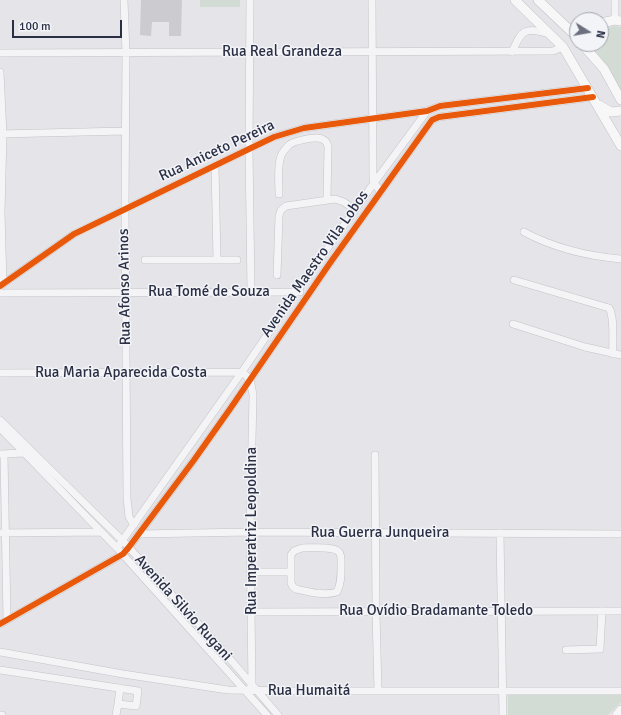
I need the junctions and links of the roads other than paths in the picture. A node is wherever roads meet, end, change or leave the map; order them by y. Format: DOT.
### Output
graph roads {
  1 [pos="124,0"];
  2 [pos="250,0"];
  3 [pos="372,0"];
  4 [pos="515,0"];
  5 [pos="538,0"];
  6 [pos="615,0"];
  7 [pos="618,20"];
  8 [pos="569,29"];
  9 [pos="550,34"];
  10 [pos="569,41"];
  11 [pos="563,47"];
  12 [pos="249,52"];
  13 [pos="373,52"];
  14 [pos="512,52"];
  15 [pos="589,52"];
  16 [pos="0,53"];
  17 [pos="126,53"];
  18 [pos="0,72"];
  19 [pos="588,88"];
  20 [pos="595,100"];
  21 [pos="621,100"];
  22 [pos="471,103"];
  23 [pos="427,111"];
  24 [pos="621,111"];
  25 [pos="472,113"];
  26 [pos="373,118"];
  27 [pos="125,131"];
  28 [pos="1,134"];
  29 [pos="621,146"];
  30 [pos="249,149"];
  31 [pos="215,166"];
  32 [pos="374,183"];
  33 [pos="381,192"];
  34 [pos="279,194"];
  35 [pos="327,199"];
  36 [pos="125,210"];
  37 [pos="354,210"];
  38 [pos="1,213"];
  39 [pos="524,232"];
  40 [pos="621,259"];
  41 [pos="145,260"];
  42 [pos="217,260"];
  43 [pos="238,260"];
  44 [pos="277,275"];
  45 [pos="514,280"];
  46 [pos="2,284"];
  47 [pos="297,291"];
  48 [pos="125,292"];
  49 [pos="251,292"];
  50 [pos="0,293"];
  51 [pos="309,294"];
  52 [pos="513,324"];
  53 [pos="612,354"];
  54 [pos="621,355"];
  55 [pos="126,372"];
  56 [pos="242,372"];
  57 [pos="0,373"];
  58 [pos="250,379"];
  59 [pos="0,420"];
  60 [pos="0,428"];
  61 [pos="33,452"];
  62 [pos="24,453"];
  63 [pos="2,454"];
  64 [pos="375,455"];
  65 [pos="134,525"];
  66 [pos="101,532"];
  67 [pos="250,532"];
  68 [pos="3,533"];
  69 [pos="375,533"];
  70 [pos="500,533"];
  71 [pos="139,534"];
  72 [pos="621,534"];
  73 [pos="123,541"];
  74 [pos="117,548"];
  75 [pos="129,548"];
  76 [pos="123,554"];
  77 [pos="251,572"];
  78 [pos="291,572"];
  79 [pos="502,611"];
  80 [pos="602,611"];
  81 [pos="621,611"];
  82 [pos="252,612"];
  83 [pos="376,612"];
  84 [pos="7,620"];
  85 [pos="0,624"];
  86 [pos="566,650"];
  87 [pos="0,652"];
  88 [pos="0,670"];
  89 [pos="120,688"];
  90 [pos="252,689"];
  91 [pos="503,691"];
  92 [pos="621,691"];
  93 [pos="378,692"];
  94 [pos="118,704"];
  95 [pos="621,710"];
  96 [pos="116,715"];
  97 [pos="267,715"];
  98 [pos="278,715"];
  99 [pos="503,715"];
  100 [pos="617,715"];
  1 -- 17 [label="street, Rua Afonso Arinos"];
  2 -- 12 [label="street"];
  3 -- 13 [label="street"];
  4 -- 9 [label="main road"];
  5 -- 8 [label="main road"];
  6 -- 7 [label="street"];
  9 -- 11 [label="main road"];
  9 -- 14 [label="street"];
  10 -- 11 [label="main road"];
  11 -- 14 [label="street, Rua Real Grandeza"];
  11 -- 19 [label="main road"];
  12 -- 13 [label="street, Rua Real Grandeza"];
  12 -- 17 [label="street, Rua Real Grandeza"];
  12 -- 30 [label="street"];
  13 -- 14 [label="street, Rua Real Grandeza"];
  13 -- 26 [label="street"];
  15 -- 21 [label="main road"];
  16 -- 17 [label="street, Rua Real Grandeza"];
  17 -- 27 [label="street, Rua Afonso Arinos"];
  18 -- 28 [label="street"];
  19 -- 20 [label="main road"];
  19 -- 22 [label="street, Rua Aniceto Pereira"];
  20 -- 24 [label="main road"];
  20 -- 25 [label="street, Avenida Maestro Vila Lobos"];
  20 -- 29 [label="main road"];
  22 -- 23 [label="street, Rua Aniceto Pereira"];
  22 -- 25 [label="street"];
  23 -- 26 [label="street, Rua Aniceto Pereira"];
  23 -- 32 [label="street"];
  25 -- 33 [label="street, Avenida Maestro Vila Lobos"];
  26 -- 30 [label="street, Rua Aniceto Pereira"];
  26 -- 32 [label="street"];
  27 -- 28 [label="street"];
  27 -- 36 [label="street, Rua Afonso Arinos"];
  28 -- 38 [label="street"];
  30 -- 31 [label="street, Rua Aniceto Pereira"];
  30 -- 49 [label="street"];
  31 -- 36 [label="street, Rua Aniceto Pereira"];
  31 -- 42 [label="street"];
  32 -- 33 [label="street"];
  32 -- 37 [label="street"];
  33 -- 51 [label="street, Avenida Maestro Vila Lobos"];
  34 -- 35 [label="street"];
  35 -- 37 [label="street"];
  35 -- 44 [label="street"];
  36 -- 46 [label="street, Rua Aniceto Pereira"];
  36 -- 48 [label="street, Rua Afonso Arinos"];
  37 -- 47 [label="street"];
  38 -- 46 [label="street"];
  39 -- 40 [label="street"];
  41 -- 42 [label="street"];
  42 -- 43 [label="street"];
  45 -- 53 [label="street"];
  47 -- 49 [label="street, Rua Tomé de Souza"];
  47 -- 51 [label="street, Rua Tomé de Souza"];
  47 -- 56 [label="street"];
  48 -- 49 [label="street, Rua Tomé de Souza"];
  48 -- 50 [label="street, Rua Tomé de Souza"];
  48 -- 55 [label="street, Rua Afonso Arinos"];
  51 -- 58 [label="street, Avenida Maestro Vila Lobos"];
  52 -- 53 [label="street"];
  53 -- 54 [label="street"];
  55 -- 56 [label="street, Rua Maria Aparecida Costa"];
  55 -- 57 [label="street, Rua Maria Aparecida Costa"];
  55 -- 65 [label="street, Rua Afonso Arinos"];
  56 -- 58 [label="street"];
  56 -- 65 [label="street"];
  58 -- 67 [label="street, Rua Imperatriz Leopoldina"];
  58 -- 71 [label="street, Avenida Maestro Vila Lobos"];
  59 -- 61 [label="street, Avenida Silvio Rugani"];
  60 -- 62 [label="street, Avenida Silvio Rugani"];
  61 -- 62 [label="street"];
  61 -- 73 [label="street, Avenida Silvio Rugani"];
  62 -- 63 [label="street"];
  62 -- 66 [label="street, Avenida Silvio Rugani"];
  63 -- 68 [label="street"];
  64 -- 69 [label="street"];
  65 -- 73 [label="street"];
  66 -- 68 [label="street"];
  66 -- 74 [label="street, Avenida Silvio Rugani"];
  67 -- 69 [label="street, Rua Guerra Junqueira"];
  67 -- 71 [label="street, Rua Guerra Junqueira"];
  67 -- 77 [label="street, Rua Imperatriz Leopoldina"];
  68 -- 84 [label="street"];
  69 -- 70 [label="street, Rua Guerra Junqueira"];
  69 -- 83 [label="street"];
  70 -- 72 [label="street, Rua Guerra Junqueira"];
  70 -- 79 [label="street"];
  71 -- 75 [label="street, Avenida Maestro Vila Lobos"];
  73 -- 74 [label="street"];
  73 -- 75 [label="street, Avenida Silvio Rugani"];
  74 -- 76 [label="street, Avenida Silvio Rugani"];
  75 -- 76 [label="street, Avenida Maestro Vila Lobos"];
  75 -- 90 [label="street, Avenida Silvio Rugani"];
  76 -- 84 [label="street, Avenida Maestro Vila Lobos"];
  76 -- 90 [label="street, Avenida Silvio Rugani"];
  77 -- 78 [label="street"];
  77 -- 82 [label="street, Rua Imperatriz Leopoldina"];
  78 -- 78 [label="street"];
  79 -- 80 [label="street, Rua Ovídio Bradamante Toledo"];
  79 -- 83 [label="street, Rua Ovídio Bradamante Toledo"];
  79 -- 91 [label="street"];
  80 -- 81 [label="street, Rua Ovídio Bradamante Toledo"];
  80 -- 86 [label="street"];
  82 -- 83 [label="street, Rua Ovídio Bradamante Toledo"];
  82 -- 90 [label="street, Rua Imperatriz Leopoldina"];
  83 -- 93 [label="street"];
  84 -- 85 [label="street, Avenida Maestro Vila Lobos"];
  87 -- 90 [label="street, Rua Humaitá"];
  88 -- 89 [label="street"];
  89 -- 94 [label="street"];
  89 -- 94 [label="street"];
  90 -- 93 [label="street, Rua Humaitá"];
  90 -- 97 [label="street, Avenida Silvio Rugani"];
  90 -- 98 [label="street, Avenida Silvio Rugani"];
  91 -- 92 [label="street, Rua Humaitá"];
  91 -- 93 [label="street, Rua Humaitá"];
  91 -- 99 [label="street"];
  94 -- 96 [label="street"];
  95 -- 100 [label="main road"];
}
